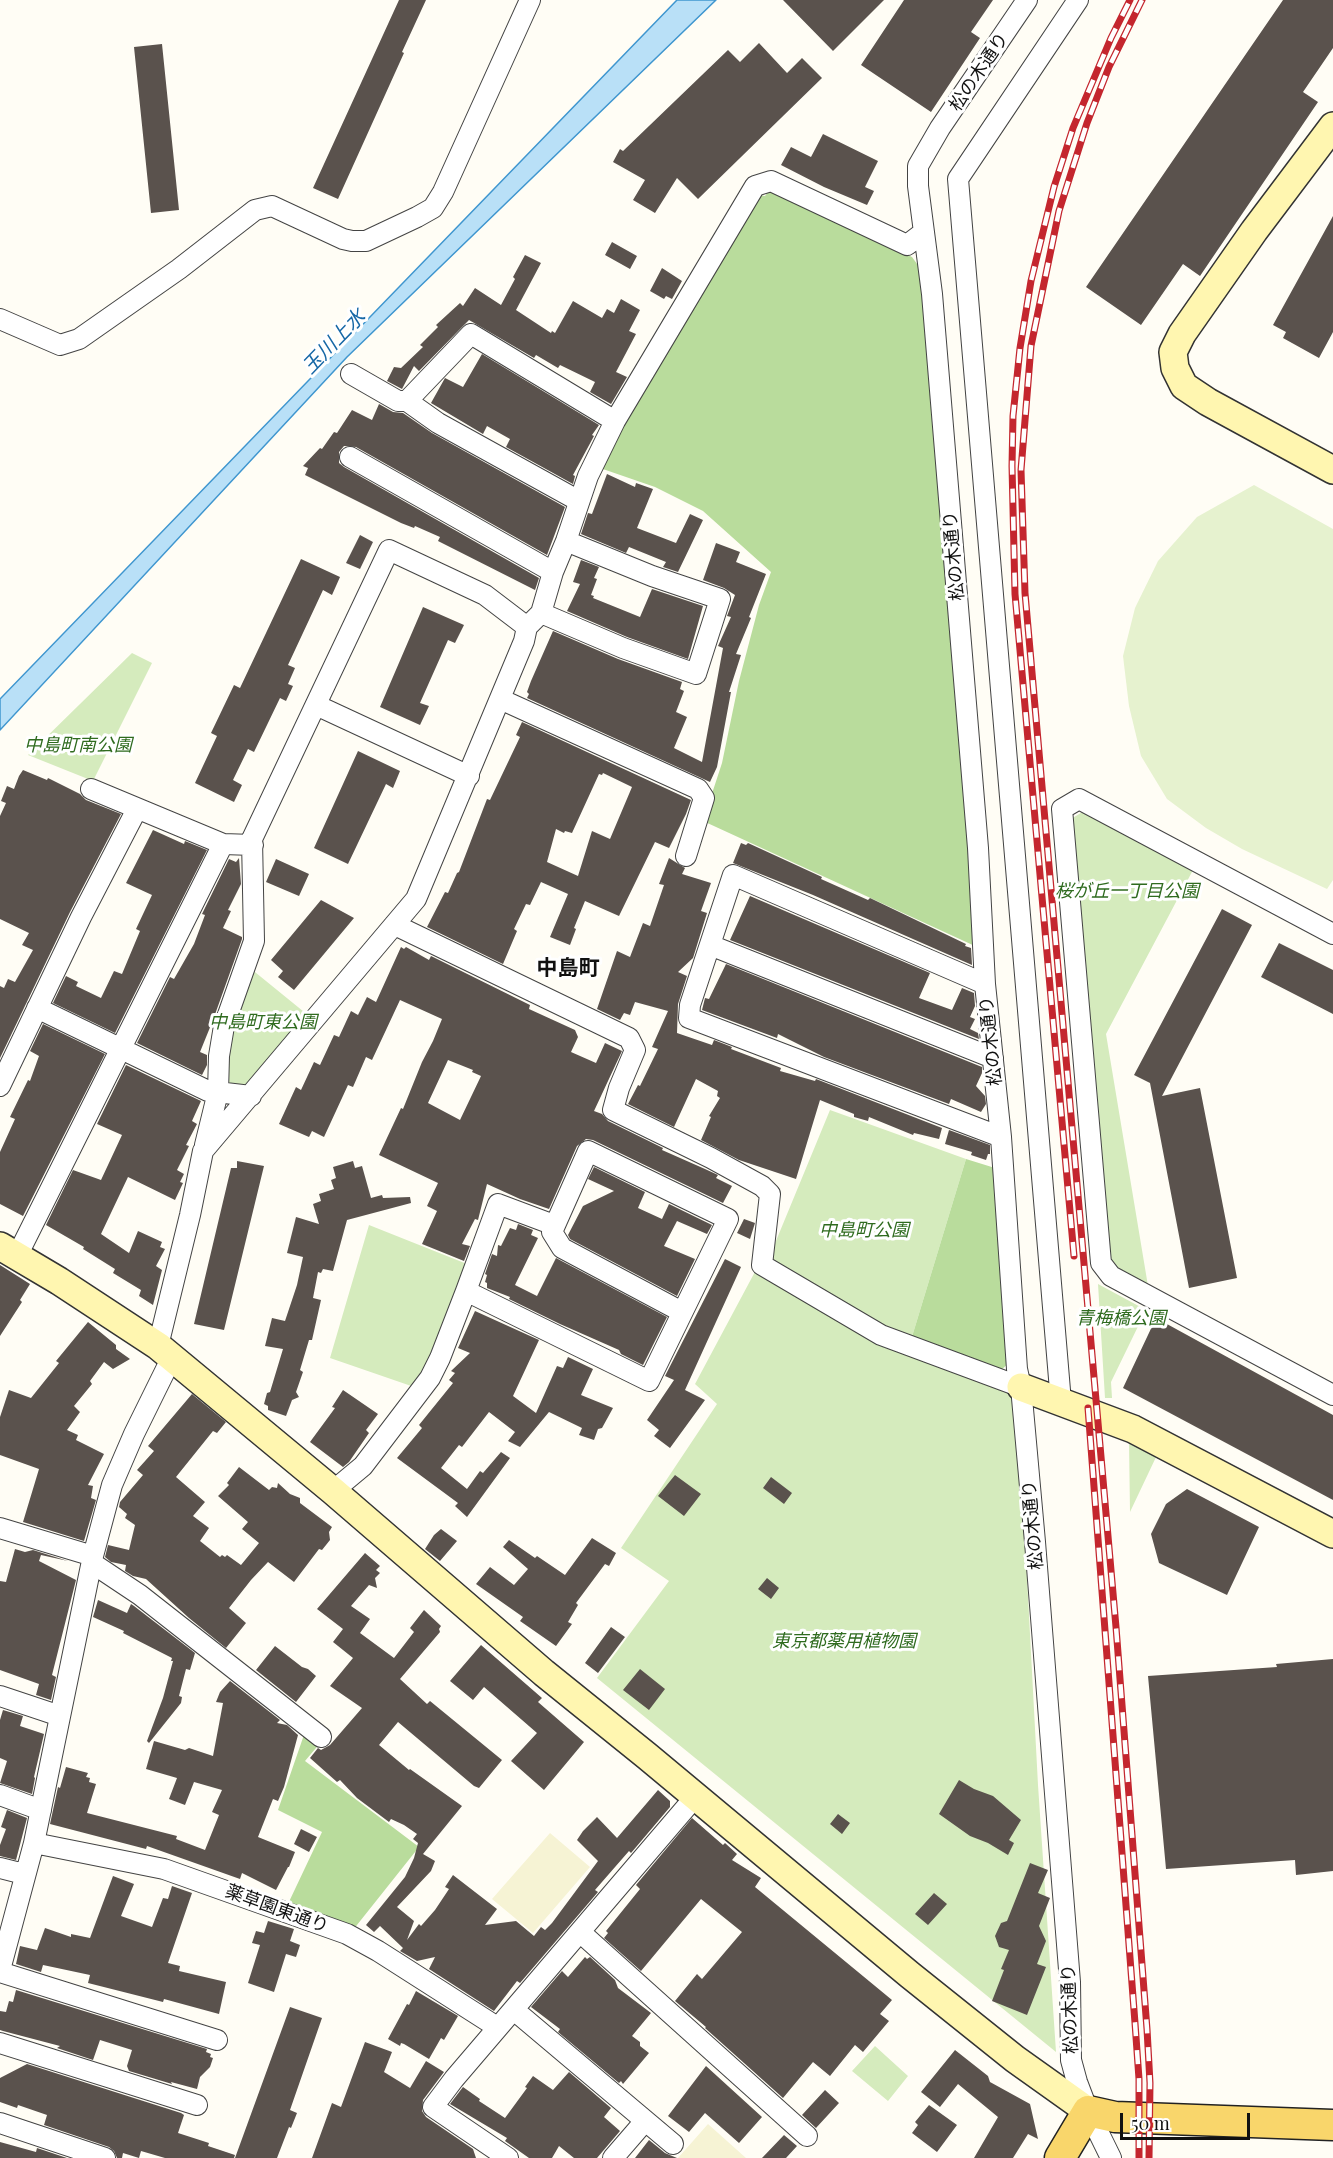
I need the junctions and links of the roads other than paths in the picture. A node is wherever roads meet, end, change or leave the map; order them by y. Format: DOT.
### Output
graph roads {
  1 [pos="530,0"];
  2 [pos="1027,0"];
  3 [pos="1077,0"];
  4 [pos="1333,126"];
  5 [pos="924,232"];
  6 [pos="0,319"];
  7 [pos="351,374"];
  8 [pos="407,401"];
  9 [pos="615,421"];
  10 [pos="350,457"];
  11 [pos="1333,470"];
  12 [pos="579,501"];
  13 [pos="566,541"];
  14 [pos="553,572"];
  15 [pos="541,613"];
  16 [pos="527,627"];
  17 [pos="500,699"];
  18 [pos="316,705"];
  19 [pos="469,776"];
  20 [pos="91,789"];
  21 [pos="137,809"];
  22 [pos="223,844"];
  23 [pos="253,846"];
  24 [pos="686,856"];
  25 [pos="395,926"];
  26 [pos="1333,934"];
  27 [pos="710,945"];
  28 [pos="985,984"];
  29 [pos="37,1008"];
  30 [pos="120,1050"];
  31 [pos="993,1058"];
  32 [pos="0,1086"];
  33 [pos="218,1092"];
  34 [pos="251,1096"];
  35 [pos="1001,1137"];
  36 [pos="204,1151"];
  37 [pos="554,1225"];
  38 [pos="9,1251"];
  39 [pos="466,1292"];
  40 [pos="682,1312"];
  41 [pos="164,1352"];
  42 [pos="1021,1387"];
  43 [pos="1333,1395"];
  44 [pos="1060,1402"];
  45 [pos="333,1491"];
  46 [pos="0,1528"];
  47 [pos="1333,1534"];
  48 [pos="93,1560"];
  49 [pos="0,1696"];
  50 [pos="60,1716"];
  51 [pos="321,1737"];
  52 [pos="0,1796"];
  53 [pos="695,1797"];
  54 [pos="41,1810"];
  55 [pos="34,1843"];
  56 [pos="0,1868"];
  57 [pos="24,1874"];
  58 [pos="580,1932"];
  59 [pos="3,1945"];
  60 [pos="0,1971"];
  61 [pos="514,2010"];
  62 [pos="497,2027"];
  63 [pos="217,2040"];
  64 [pos="0,2043"];
  65 [pos="196,2105"];
  66 [pos="1088,2111"];
  67 [pos="645,2121"];
  68 [pos="0,2123"];
  69 [pos="1333,2125"];
  70 [pos="807,2136"];
  71 [pos="673,2144"];
  72 [pos="105,2158"];
  73 [pos="508,2158"];
  74 [pos="613,2158"];
  75 [pos="1060,2158"];
  76 [pos="1111,2158"];
  1 -- 6 [label="street"];
  2 -- 5 [label="street, 松の木通り"];
  3 -- 44 [label="street"];
  4 -- 11 [label="main road"];
  5 -- 9 [label="street"];
  5 -- 28 [label="street, 松の木通り"];
  7 -- 8 [label="street"];
  8 -- 9 [label="street"];
  8 -- 12 [label="street"];
  9 -- 12 [label="street"];
  10 -- 14 [label="street"];
  12 -- 13 [label="street"];
  13 -- 14 [label="street"];
  13 -- 15 [label="street"];
  14 -- 15 [label="street"];
  15 -- 16 [label="street"];
  16 -- 17 [label="street"];
  16 -- 18 [label="street"];
  17 -- 19 [label="street"];
  17 -- 24 [label="street"];
  18 -- 19 [label="street"];
  18 -- 23 [label="street"];
  19 -- 25 [label="street"];
  20 -- 21 [label="street"];
  21 -- 22 [label="street"];
  21 -- 29 [label="street"];
  22 -- 23 [label="street"];
  22 -- 30 [label="street"];
  23 -- 33 [label="street"];
  25 -- 34 [label="street"];
  25 -- 42 [label="street"];
  26 -- 43 [label="street"];
  27 -- 28 [label="street"];
  27 -- 31 [label="street"];
  27 -- 35 [label="street"];
  28 -- 31 [label="street, 松の木通り"];
  29 -- 30 [label="street"];
  29 -- 32 [label="street"];
  30 -- 33 [label="street"];
  30 -- 38 [label="street"];
  31 -- 35 [label="street, 松の木通り"];
  33 -- 34 [label="street"];
  33 -- 36 [label="street"];
  34 -- 36 [label="street"];
  35 -- 42 [label="street, 松の木通り"];
  36 -- 41 [label="street"];
  37 -- 39 [label="street"];
  37 -- 40 [label="street"];
  37 -- 40 [label="street"];
  38 -- 41 [label="main road"];
  39 -- 40 [label="street"];
  39 -- 45 [label="street"];
  41 -- 45 [label="main road"];
  41 -- 48 [label="street"];
  42 -- 44 [label="main road"];
  42 -- 66 [label="street, 松の木通り"];
  44 -- 47 [label="main road"];
  45 -- 53 [label="main road"];
  46 -- 48 [label="street"];
  48 -- 50 [label="street"];
  48 -- 51 [label="street"];
  49 -- 50 [label="street"];
  50 -- 54 [label="street"];
  52 -- 54 [label="street"];
  53 -- 58 [label="street"];
  53 -- 66 [label="main road"];
  54 -- 55 [label="street"];
  55 -- 57 [label="street"];
  55 -- 62 [label="street, 薬草園東通り"];
  56 -- 57 [label="street"];
  57 -- 59 [label="street"];
  58 -- 61 [label="street"];
  58 -- 70 [label="street"];
  59 -- 60 [label="street"];
  60 -- 63 [label="street"];
  61 -- 62 [label="street"];
  61 -- 67 [label="street"];
  62 -- 73 [label="street"];
  64 -- 65 [label="street"];
  66 -- 69 [label="main road"];
  66 -- 75 [label="main road"];
  66 -- 76 [label="street, 松の木通り"];
  67 -- 71 [label="street"];
  67 -- 74 [label="street"];
  68 -- 72 [label="street"];
}
